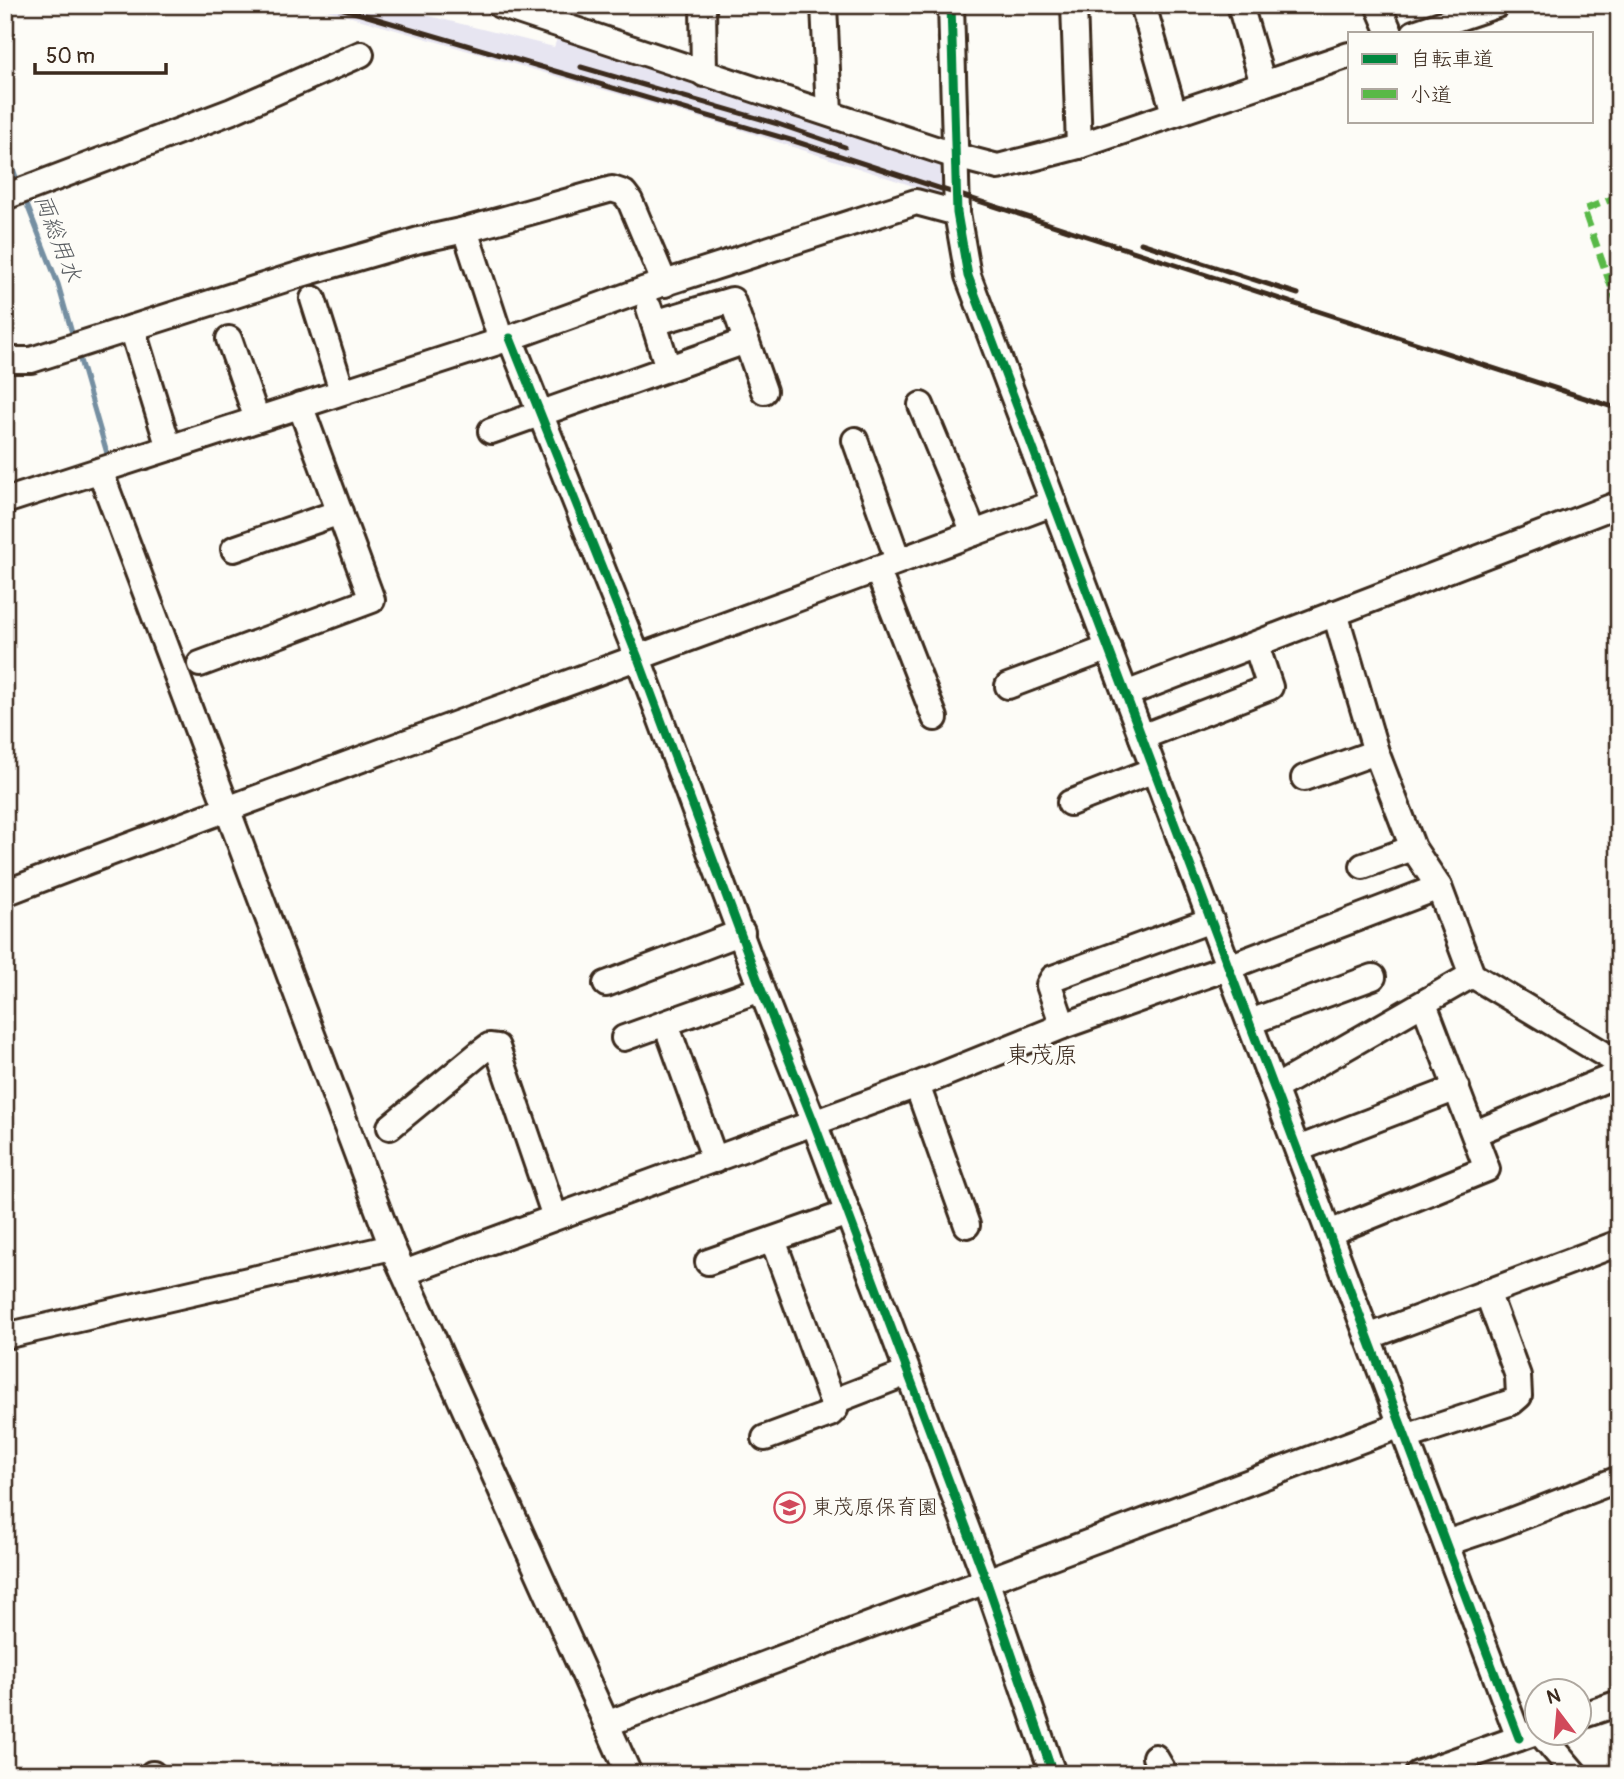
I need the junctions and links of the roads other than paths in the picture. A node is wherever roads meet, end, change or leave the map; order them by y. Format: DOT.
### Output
graph roads {
  1 [pos="500,5"];
  2 [pos="703,5"];
  3 [pos="824,5"];
  4 [pos="951,5"];
  5 [pos="1074,5"];
  6 [pos="1143,5"];
  7 [pos="1240,5"];
  8 [pos="1378,5"];
  9 [pos="1497,5"];
  10 [pos="1390,32"];
  11 [pos="1417,32"];
  12 [pos="361,54"];
  13 [pos="1348,55"];
  14 [pos="704,74"];
  15 [pos="1263,84"];
  16 [pos="829,113"];
  17 [pos="1174,113"];
  18 [pos="1079,146"];
  19 [pos="956,156"];
  20 [pos="15,192"];
  21 [pos="957,214"];
  22 [pos="465,230"];
  23 [pos="654,287"];
  24 [pos="313,299"];
  25 [pos="654,323"];
  26 [pos="132,328"];
  27 [pos="229,339"];
  28 [pos="506,339"];
  29 [pos="746,341"];
  30 [pos="5,360"];
  31 [pos="668,368"];
  32 [pos="342,391"];
  33 [pos="764,391"];
  34 [pos="300,405"];
  35 [pos="921,405"];
  36 [pos="541,413"];
  37 [pos="257,419"];
  38 [pos="491,431"];
  39 [pos="855,440"];
  40 [pos="169,448"];
  41 [pos="100,471"];
  42 [pos="5,501"];
  43 [pos="1054,503"];
  44 [pos="1619,504"];
  45 [pos="340,512"];
  46 [pos="974,533"];
  47 [pos="234,549"];
  48 [pos="888,564"];
  49 [pos="1335,613"];
  50 [pos="1256,645"];
  51 [pos="1108,648"];
  52 [pos="638,659"];
  53 [pos="200,664"];
  54 [pos="1008,686"];
  55 [pos="1126,694"];
  56 [pos="935,718"];
  57 [pos="1142,737"];
  58 [pos="1376,752"];
  59 [pos="1154,770"];
  60 [pos="1304,778"];
  61 [pos="1070,803"];
  62 [pos="227,807"];
  63 [pos="1413,848"];
  64 [pos="1363,866"];
  65 [pos="1439,887"];
  66 [pos="5,893"];
  67 [pos="1211,920"];
  68 [pos="742,933"];
  69 [pos="1229,967"];
  70 [pos="1472,975"];
  71 [pos="1373,978"];
  72 [pos="606,984"];
  73 [pos="761,989"];
  74 [pos="1424,1004"];
  75 [pos="1250,1022"];
  76 [pos="666,1024"];
  77 [pos="1063,1026"];
  78 [pos="624,1038"];
  79 [pos="1619,1063"];
  80 [pos="1619,1074"];
  81 [pos="917,1086"];
  82 [pos="1275,1088"];
  83 [pos="1457,1088"];
  84 [pos="814,1123"];
  85 [pos="390,1126"];
  86 [pos="1475,1133"];
  87 [pos="1297,1149"];
  88 [pos="715,1160"];
  89 [pos="848,1213"];
  90 [pos="555,1217"];
  91 [pos="967,1224"];
  92 [pos="1329,1233"];
  93 [pos="773,1240"];
  94 [pos="1619,1243"];
  95 [pos="392,1247"];
  96 [pos="708,1262"];
  97 [pos="404,1273"];
  98 [pos="1487,1292"];
  99 [pos="5,1336"];
  100 [pos="1368,1337"];
  101 [pos="907,1373"];
  102 [pos="832,1402"];
  103 [pos="1404,1431"];
  104 [pos="765,1437"];
  105 [pos="1619,1479"];
  106 [pos="1446,1542"];
  107 [pos="986,1580"];
  108 [pos="1619,1703"];
  109 [pos="1522,1712"];
  110 [pos="1592,1712"];
  111 [pos="606,1724"];
  112 [pos="1522,1738"];
  113 [pos="1546,1748"];
  114 [pos="1426,1773"];
  115 [pos="1572,1773"];
  116 [pos="629,1774"];
  117 [pos="1054,1774"];
  1 -- 14 [label="street"];
  2 -- 14 [label="street"];
  3 -- 16 [label="street"];
  4 -- 19 [label="street"];
  5 -- 18 [label="street"];
  6 -- 17 [label="street"];
  7 -- 15 [label="street"];
  8 -- 10 [label="street"];
  9 -- 11 [label="street"];
  12 -- 20 [label="street"];
  13 -- 15 [label="street"];
  14 -- 16 [label="street"];
  15 -- 17 [label="street"];
  16 -- 19 [label="street"];
  17 -- 18 [label="street"];
  18 -- 19 [label="street"];
  19 -- 21 [label="street"];
  21 -- 23 [label="street"];
  21 -- 43 [label="street"];
  22 -- 23 [label="street"];
  22 -- 26 [label="street"];
  22 -- 28 [label="street"];
  23 -- 25 [label="street"];
  23 -- 28 [label="street"];
  24 -- 32 [label="street"];
  25 -- 29 [label="street"];
  25 -- 31 [label="street"];
  26 -- 30 [label="street"];
  26 -- 40 [label="street"];
  27 -- 37 [label="street"];
  28 -- 32 [label="street"];
  28 -- 36 [label="street"];
  29 -- 31 [label="street"];
  29 -- 33 [label="street"];
  31 -- 36 [label="street"];
  32 -- 34 [label="street"];
  34 -- 37 [label="street"];
  34 -- 45 [label="street"];
  35 -- 46 [label="street"];
  36 -- 38 [label="street"];
  36 -- 52 [label="street"];
  37 -- 40 [label="street"];
  39 -- 48 [label="street"];
  40 -- 41 [label="street"];
  41 -- 42 [label="street"];
  41 -- 62 [label="street"];
  43 -- 46 [label="street"];
  43 -- 51 [label="street"];
  44 -- 49 [label="street"];
  45 -- 47 [label="street"];
  45 -- 53 [label="street"];
  46 -- 48 [label="street"];
  48 -- 52 [label="street"];
  48 -- 56 [label="street"];
  49 -- 50 [label="street"];
  49 -- 58 [label="street"];
  50 -- 55 [label="street"];
  50 -- 57 [label="street"];
  51 -- 54 [label="street"];
  51 -- 55 [label="street"];
  52 -- 62 [label="street"];
  52 -- 68 [label="street"];
  55 -- 57 [label="street"];
  57 -- 59 [label="street"];
  58 -- 60 [label="street"];
  58 -- 63 [label="street"];
  59 -- 61 [label="street"];
  59 -- 67 [label="street"];
  62 -- 66 [label="street"];
  62 -- 95 [label="street"];
  63 -- 64 [label="street"];
  63 -- 65 [label="street"];
  65 -- 69 [label="street"];
  65 -- 70 [label="street"];
  67 -- 69 [label="street"];
  67 -- 77 [label="street"];
  68 -- 72 [label="street"];
  68 -- 73 [label="street"];
  69 -- 75 [label="street"];
  69 -- 77 [label="street"];
  70 -- 74 [label="street"];
  70 -- 79 [label="street"];
  71 -- 75 [label="street"];
  73 -- 76 [label="street"];
  73 -- 84 [label="street"];
  74 -- 82 [label="street"];
  74 -- 83 [label="street"];
  75 -- 82 [label="street"];
  76 -- 78 [label="street"];
  76 -- 88 [label="street"];
  77 -- 81 [label="street"];
  80 -- 86 [label="street"];
  81 -- 84 [label="street"];
  81 -- 91 [label="street"];
  82 -- 87 [label="street"];
  83 -- 86 [label="street"];
  83 -- 87 [label="street"];
  84 -- 88 [label="street"];
  84 -- 89 [label="street"];
  85 -- 90 [label="street"];
  86 -- 92 [label="street"];
  87 -- 92 [label="street"];
  88 -- 90 [label="street"];
  89 -- 93 [label="street"];
  89 -- 101 [label="street"];
  90 -- 97 [label="street"];
  92 -- 100 [label="street"];
  93 -- 96 [label="street"];
  93 -- 102 [label="street"];
  94 -- 98 [label="street"];
  95 -- 97 [label="street"];
  95 -- 99 [label="street"];
  97 -- 111 [label="street"];
  98 -- 100 [label="street"];
  98 -- 103 [label="street"];
  100 -- 103 [label="street"];
  101 -- 102 [label="street"];
  101 -- 107 [label="street"];
  102 -- 104 [label="street"];
  103 -- 106 [label="street"];
  103 -- 107 [label="street"];
  105 -- 106 [label="street"];
  106 -- 109 [label="street"];
  107 -- 111 [label="street"];
  107 -- 117 [label="street"];
  108 -- 110 [label="street"];
  111 -- 116 [label="street"];
  112 -- 114 [label="street"];
  113 -- 115 [label="street"];
}
